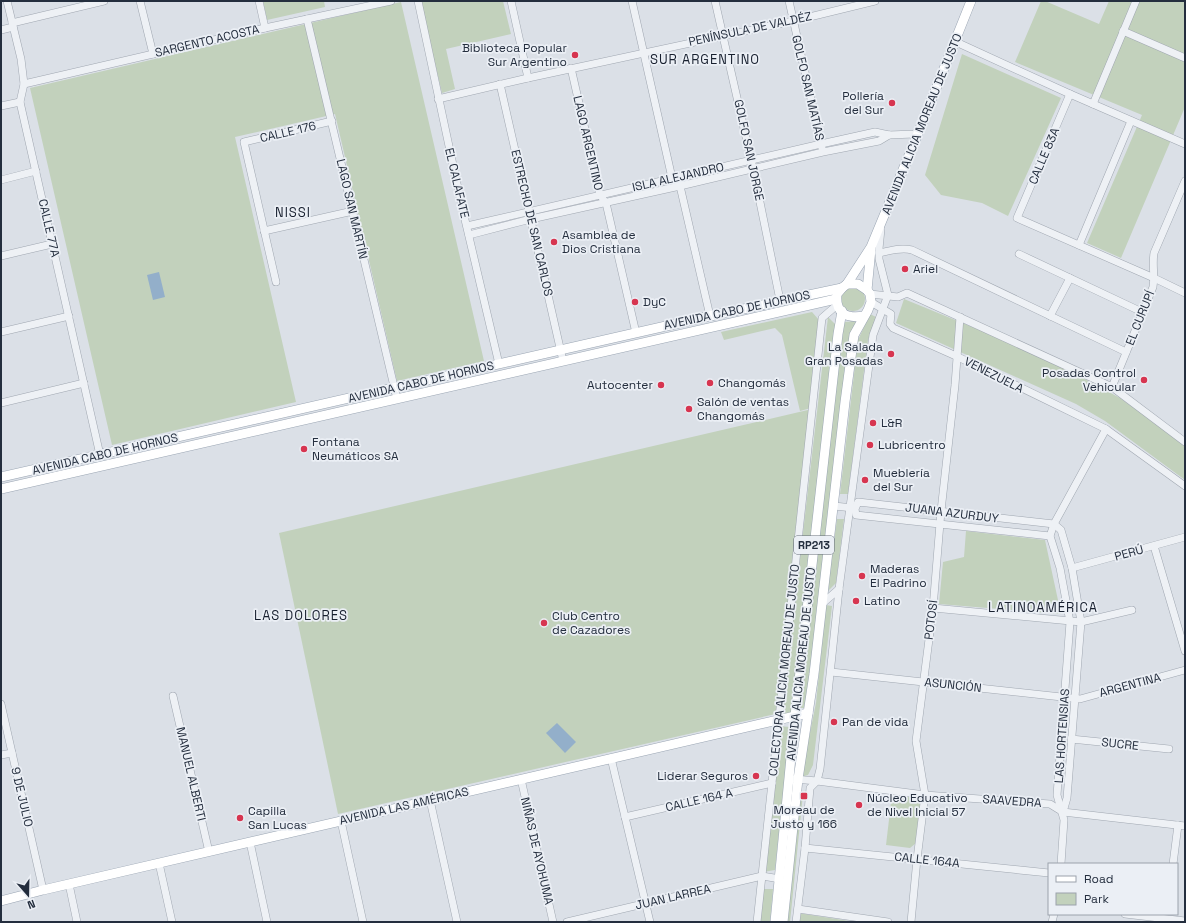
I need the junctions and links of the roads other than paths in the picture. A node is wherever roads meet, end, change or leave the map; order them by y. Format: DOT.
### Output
graph roads {
  1 [pos="8,1"];
  2 [pos="104,1"];
  3 [pos="140,1"];
  4 [pos="259,1"];
  5 [pos="388,1"];
  6 [pos="418,1"];
  7 [pos="510,1"];
  8 [pos="632,1"];
  9 [pos="715,1"];
  10 [pos="789,1"];
  11 [pos="875,1"];
  12 [pos="971,1"];
  13 [pos="1136,1"];
  14 [pos="866,2"];
  15 [pos="307,19"];
  16 [pos="793,21"];
  17 [pos="13,25"];
  18 [pos="265,28"];
  19 [pos="1,30"];
  20 [pos="1123,31"];
  21 [pos="723,35"];
  22 [pos="956,42"];
  23 [pos="643,52"];
  24 [pos="153,54"];
  25 [pos="1185,58"];
  26 [pos="571,68"];
  27 [pos="528,78"];
  28 [pos="24,84"];
  29 [pos="500,84"];
  30 [pos="1070,94"];
  31 [pos="438,99"];
  32 [pos="20,102"];
  33 [pos="1092,104"];
  34 [pos="1,106"];
  35 [pos="1131,121"];
  36 [pos="332,122"];
  37 [pos="919,131"];
  38 [pos="889,135"];
  39 [pos="821,144"];
  40 [pos="1185,144"];
  41 [pos="823,152"];
  42 [pos="751,160"];
  43 [pos="753,168"];
  44 [pos="36,171"];
  45 [pos="672,178"];
  46 [pos="1,180"];
  47 [pos="1185,182"];
  48 [pos="680,186"];
  49 [pos="600,195"];
  50 [pos="606,203"];
  51 [pos="353,211"];
  52 [pos="529,211"];
  53 [pos="531,219"];
  54 [pos="882,221"];
  55 [pos="467,226"];
  56 [pos="264,231"];
  57 [pos="469,235"];
  58 [pos="52,244"];
  59 [pos="1079,246"];
  60 [pos="871,247"];
  61 [pos="879,254"];
  62 [pos="1019,254"];
  63 [pos="1,256"];
  64 [pos="1070,278"];
  65 [pos="1154,278"];
  66 [pos="276,282"];
  67 [pos="844,286"];
  68 [pos="1185,293"];
  69 [pos="869,295"];
  70 [pos="888,295"];
  71 [pos="780,300"];
  72 [pos="838,305"];
  73 [pos="883,308"];
  74 [pos="1142,312"];
  75 [pos="69,316"];
  76 [pos="710,316"];
  77 [pos="864,316"];
  78 [pos="1050,316"];
  79 [pos="960,317"];
  80 [pos="1,332"];
  81 [pos="636,333"];
  82 [pos="560,350"];
  83 [pos="1126,352"];
  84 [pos="956,356"];
  85 [pos="563,361"];
  86 [pos="499,364"];
  87 [pos="84,383"];
  88 [pos="1112,387"];
  89 [pos="395,388"];
  90 [pos="397,399"];
  91 [pos="1,403"];
  92 [pos="1106,430"];
  93 [pos="1185,442"];
  94 [pos="100,455"];
  95 [pos="1,477"];
  96 [pos="1185,486"];
  97 [pos="1,489"];
  98 [pos="834,506"];
  99 [pos="852,508"];
  100 [pos="940,511"];
  101 [pos="940,524"];
  102 [pos="1054,524"];
  103 [pos="1050,536"];
  104 [pos="1185,537"];
  105 [pos="1154,546"];
  106 [pos="1072,568"];
  107 [pos="839,589"];
  108 [pos="823,603"];
  109 [pos="933,608"];
  110 [pos="1132,610"];
  111 [pos="1070,622"];
  112 [pos="1081,622"];
  113 [pos="1185,651"];
  114 [pos="1185,670"];
  115 [pos="831,672"];
  116 [pos="924,682"];
  117 [pos="173,696"];
  118 [pos="1065,697"];
  119 [pos="1075,698"];
  120 [pos="1,704"];
  121 [pos="808,713"];
  122 [pos="795,716"];
  123 [pos="780,719"];
  124 [pos="1071,739"];
  125 [pos="1169,749"];
  126 [pos="12,753"];
  127 [pos="1,756"];
  128 [pos="611,758"];
  129 [pos="521,779"];
  130 [pos="793,779"];
  131 [pos="816,781"];
  132 [pos="772,783"];
  133 [pos="925,795"];
  134 [pos="430,800"];
  135 [pos="1063,812"];
  136 [pos="626,817"];
  137 [pos="341,821"];
  138 [pos="1182,825"];
  139 [pos="250,842"];
  140 [pos="805,848"];
  141 [pos="209,852"];
  142 [pos="917,859"];
  143 [pos="159,863"];
  144 [pos="1061,863"];
  145 [pos="1173,863"];
  146 [pos="1048,873"];
  147 [pos="762,876"];
  148 [pos="780,879"];
  149 [pos="69,884"];
  150 [pos="43,890"];
  151 [pos="1,901"];
  152 [pos="645,903"];
  153 [pos="798,909"];
  154 [pos="1135,915"];
  155 [pos="1166,918"];
  156 [pos="1185,921"];
  157 [pos="77,922"];
  158 [pos="172,922"];
  159 [pos="267,922"];
  160 [pos="363,922"];
  161 [pos="457,922"];
  162 [pos="553,922"];
  163 [pos="567,922"];
  164 [pos="650,922"];
  165 [pos="757,922"];
  166 [pos="775,922"];
  167 [pos="782,922"];
  168 [pos="796,922"];
  169 [pos="888,922"];
  170 [pos="911,922"];
  1 -- 17 [label="street, CALLE 77A"];
  2 -- 17 [label="street"];
  3 -- 24 [label="street"];
  4 -- 18 [label="street"];
  5 -- 15 [label="street, SARGENTO ACOSTA"];
  6 -- 31 [label="street, EL CALAFATE"];
  7 -- 27 [label="street"];
  8 -- 23 [label="street"];
  9 -- 21 [label="street, GOLFO SAN JORGE"];
  10 -- 16 [label="street, GOLFO SAN MATÍAS"];
  11 -- 14 [label="street, PENÍNSULA DE VALDÉZ"];
  12 -- 22 [label="main road, AVENIDA ALICIA MOREAU DE JUSTO / RP213"];
  13 -- 20 [label="street"];
  14 -- 16 [label="street, PENÍNSULA DE VALDÉZ"];
  15 -- 18 [label="street, SARGENTO ACOSTA"];
  15 -- 36 [label="street, LAGO SAN MARTÍN"];
  16 -- 21 [label="street, PENÍNSULA DE VALDÉZ"];
  16 -- 39 [label="street, GOLFO SAN MATÍAS"];
  17 -- 19 [label="street"];
  17 -- 28 [label="street, CALLE 77A"];
  18 -- 24 [label="street, SARGENTO ACOSTA"];
  20 -- 25 [label="street"];
  20 -- 33 [label="street"];
  21 -- 23 [label="street, PENÍNSULA DE VALDÉZ"];
  21 -- 42 [label="street, GOLFO SAN JORGE"];
  22 -- 30 [label="street"];
  22 -- 37 [label="main road, AVENIDA ALICIA MOREAU DE JUSTO / RP213"];
  23 -- 26 [label="street, PENÍNSULA DE VALDÉZ"];
  23 -- 45 [label="street"];
  24 -- 28 [label="street, SARGENTO ACOSTA"];
  26 -- 27 [label="street, PENÍNSULA DE VALDÉZ"];
  26 -- 49 [label="street, LAGO ARGENTINO"];
  27 -- 29 [label="street, PENÍNSULA DE VALDÉZ"];
  28 -- 32 [label="street, CALLE 77A"];
  29 -- 31 [label="street, PENÍNSULA DE VALDÉZ"];
  29 -- 52 [label="street, ESTRECHO DE SAN CARLOS"];
  30 -- 33 [label="street"];
  30 -- 59 [label="street, CALLE 83A"];
  31 -- 55 [label="street, EL CALAFATE"];
  32 -- 34 [label="street"];
  32 -- 44 [label="street, CALLE 77A"];
  33 -- 35 [label="street"];
  35 -- 40 [label="street"];
  35 -- 59 [label="street"];
  36 -- 51 [label="street, LAGO SAN MARTÍN"];
  36 -- 56 [label="street, CALLE 176"];
  37 -- 38 [label="street, ISLA ALEJANDRO"];
  37 -- 54 [label="main road, AVENIDA ALICIA MOREAU DE JUSTO / RP213"];
  38 -- 39 [label="street, ISLA ALEJANDRO"];
  38 -- 41 [label="street, ISLA ALEJANDRO"];
  39 -- 41 [label="street, GOLFO SAN MATÍAS"];
  39 -- 42 [label="street, ISLA ALEJANDRO"];
  41 -- 43 [label="street, ISLA ALEJANDRO"];
  42 -- 43 [label="street, GOLFO SAN JORGE"];
  42 -- 45 [label="street, ISLA ALEJANDRO"];
  43 -- 48 [label="street, ISLA ALEJANDRO"];
  43 -- 71 [label="street, GOLFO SAN JORGE"];
  44 -- 46 [label="street"];
  44 -- 58 [label="street, CALLE 77A"];
  45 -- 48 [label="street"];
  45 -- 49 [label="street, ISLA ALEJANDRO"];
  47 -- 65 [label="street, EL CURUPÍ"];
  48 -- 50 [label="street, ISLA ALEJANDRO"];
  48 -- 76 [label="street"];
  49 -- 50 [label="street, LAGO ARGENTINO"];
  49 -- 52 [label="street, ISLA ALEJANDRO"];
  50 -- 53 [label="street, ISLA ALEJANDRO"];
  50 -- 81 [label="street, LAGO ARGENTINO"];
  51 -- 56 [label="street"];
  51 -- 89 [label="street, LAGO SAN MARTÍN"];
  52 -- 53 [label="street, ESTRECHO DE SAN CARLOS"];
  52 -- 55 [label="street, ISLA ALEJANDRO"];
  53 -- 57 [label="street, ISLA ALEJANDRO"];
  53 -- 82 [label="street, ESTRECHO DE SAN CARLOS"];
  54 -- 60 [label="main road, AVENIDA ALICIA MOREAU DE JUSTO / RP213"];
  54 -- 61 [label="street"];
  55 -- 57 [label="street, EL CALAFATE"];
  56 -- 66 [label="street"];
  57 -- 86 [label="street, EL CALAFATE"];
  58 -- 63 [label="street"];
  58 -- 75 [label="street, CALLE 77A"];
  59 -- 65 [label="street"];
  60 -- 67 [label="main road, AVENIDA ALICIA MOREAU DE JUSTO / RP213"];
  60 -- 69 [label="main road, AVENIDA ALICIA MOREAU DE JUSTO / RP213"];
  61 -- 70 [label="street"];
  61 -- 78 [label="street"];
  62 -- 64 [label="street"];
  64 -- 74 [label="street"];
  64 -- 78 [label="street"];
  65 -- 68 [label="street"];
  65 -- 74 [label="street, EL CURUPÍ"];
  67 -- 69 [label="main road"];
  67 -- 71 [label="main road, AVENIDA CABO DE HORNOS"];
  67 -- 72 [label="main road, AVENIDA ALICIA MOREAU DE JUSTO / RP213"];
  69 -- 70 [label="street"];
  69 -- 73 [label="street"];
  69 -- 77 [label="main road, AVENIDA ALICIA MOREAU DE JUSTO / RP213"];
  70 -- 73 [label="street"];
  70 -- 79 [label="street"];
  71 -- 76 [label="main road, AVENIDA CABO DE HORNOS"];
  72 -- 77 [label="main road"];
  72 -- 85 [label="main road, AVENIDA CABO DE HORNOS"];
  72 -- 122 [label="main road, AVENIDA ALICIA MOREAU DE JUSTO / RP213"];
  72 -- 123 [label="street, COLECTORA ALICIA MOREAU DE JUSTO"];
  73 -- 84 [label="street, VENEZUELA"];
  73 -- 99 [label="street"];
  74 -- 83 [label="street, EL CURUPÍ"];
  75 -- 80 [label="street"];
  75 -- 87 [label="street, CALLE 77A"];
  76 -- 81 [label="main road, AVENIDA CABO DE HORNOS"];
  77 -- 98 [label="main road, AVENIDA ALICIA MOREAU DE JUSTO / RP213"];
  78 -- 83 [label="street"];
  79 -- 84 [label="street, POTOSÍ"];
  79 -- 88 [label="street"];
  81 -- 82 [label="main road, AVENIDA CABO DE HORNOS"];
  82 -- 85 [label="street, ESTRECHO DE SAN CARLOS"];
  82 -- 86 [label="main road, AVENIDA CABO DE HORNOS"];
  83 -- 88 [label="street, EL CURUPÍ"];
  84 -- 92 [label="street, VENEZUELA"];
  84 -- 100 [label="street, POTOSÍ"];
  85 -- 90 [label="main road, AVENIDA CABO DE HORNOS"];
  86 -- 89 [label="main road, AVENIDA CABO DE HORNOS"];
  87 -- 91 [label="street"];
  87 -- 94 [label="street, CALLE 77A"];
  88 -- 93 [label="street"];
  89 -- 90 [label="street, LAGO SAN MARTÍN"];
  89 -- 94 [label="main road, AVENIDA CABO DE HORNOS"];
  90 -- 97 [label="main road, AVENIDA CABO DE HORNOS"];
  92 -- 96 [label="street, VENEZUELA"];
  92 -- 102 [label="street"];
  94 -- 95 [label="main road, AVENIDA CABO DE HORNOS"];
  98 -- 99 [label="street, JUANA AZURDUY"];
  98 -- 108 [label="main road, AVENIDA ALICIA MOREAU DE JUSTO / RP213"];
  99 -- 100 [label="street, JUANA AZURDUY"];
  99 -- 101 [label="street, JUANA AZURDUY"];
  99 -- 107 [label="street"];
  100 -- 101 [label="street, POTOSÍ"];
  100 -- 102 [label="street, JUANA AZURDUY"];
  101 -- 103 [label="street, JUANA AZURDUY"];
  101 -- 109 [label="street, POTOSÍ"];
  102 -- 103 [label="street"];
  102 -- 106 [label="street, LAS HORTENSIAS"];
  103 -- 111 [label="street, LAS HORTENSIAS"];
  104 -- 105 [label="street, PERÚ"];
  105 -- 106 [label="street, PERÚ"];
  105 -- 113 [label="street"];
  106 -- 112 [label="street, LAS HORTENSIAS"];
  107 -- 108 [label="street"];
  107 -- 115 [label="street"];
  108 -- 121 [label="main road, AVENIDA ALICIA MOREAU DE JUSTO / RP213"];
  109 -- 111 [label="street"];
  109 -- 116 [label="street, POTOSÍ"];
  110 -- 112 [label="street"];
  111 -- 112 [label="street"];
  111 -- 118 [label="street, LAS HORTENSIAS"];
  112 -- 119 [label="street, LAS HORTENSIAS"];
  114 -- 119 [label="street, ARGENTINA"];
  115 -- 116 [label="street, ASUNCIÓN"];
  115 -- 131 [label="street"];
  116 -- 118 [label="street, ASUNCIÓN"];
  116 -- 133 [label="street, POTOSÍ"];
  117 -- 141 [label="street, MANUEL ALBERTI"];
  118 -- 119 [label="street, ASUNCIÓN"];
  118 -- 135 [label="street, LAS HORTENSIAS"];
  119 -- 124 [label="street, LAS HORTENSIAS"];
  120 -- 126 [label="street, 9 DE JULIO"];
  121 -- 122 [label="main road, AVENIDA LAS AMÉRICAS"];
  121 -- 130 [label="main road, AVENIDA ALICIA MOREAU DE JUSTO / RP213"];
  122 -- 123 [label="main road, AVENIDA LAS AMÉRICAS"];
  122 -- 130 [label="main road, AVENIDA ALICIA MOREAU DE JUSTO / RP213"];
  123 -- 128 [label="main road, AVENIDA LAS AMÉRICAS"];
  123 -- 132 [label="street, COLECTORA ALICIA MOREAU DE JUSTO"];
  124 -- 125 [label="street, SUCRE"];
  124 -- 135 [label="street, LAS HORTENSIAS"];
  126 -- 127 [label="street"];
  126 -- 150 [label="street, 9 DE JULIO"];
  128 -- 129 [label="main road, AVENIDA LAS AMÉRICAS"];
  128 -- 136 [label="street"];
  129 -- 134 [label="main road, AVENIDA LAS AMÉRICAS"];
  129 -- 162 [label="street, NIÑAS DE AYOHUMA"];
  130 -- 131 [label="street, SAAVEDRA"];
  130 -- 148 [label="main road, AVENIDA ALICIA MOREAU DE JUSTO / RP213"];
  130 -- 167 [label="main road, AVENIDA ALICIA MOREAU DE JUSTO / RP213"];
  131 -- 133 [label="street, SAAVEDRA"];
  131 -- 140 [label="street"];
  132 -- 136 [label="street, CALLE 164 A"];
  132 -- 147 [label="street, COLECTORA ALICIA MOREAU DE JUSTO"];
  133 -- 135 [label="street, SAAVEDRA"];
  133 -- 142 [label="street, POTOSÍ"];
  134 -- 137 [label="main road, AVENIDA LAS AMÉRICAS"];
  134 -- 161 [label="street"];
  135 -- 138 [label="street, SAAVEDRA"];
  135 -- 144 [label="street"];
  136 -- 152 [label="street"];
  137 -- 139 [label="main road, AVENIDA LAS AMÉRICAS"];
  137 -- 160 [label="street"];
  138 -- 145 [label="street"];
  139 -- 141 [label="main road, AVENIDA LAS AMÉRICAS"];
  139 -- 159 [label="street"];
  140 -- 142 [label="street, CALLE 164A"];
  140 -- 153 [label="street"];
  141 -- 143 [label="main road, AVENIDA LAS AMÉRICAS"];
  142 -- 146 [label="street, CALLE 164A"];
  142 -- 170 [label="street, POTOSÍ"];
  143 -- 149 [label="main road, AVENIDA LAS AMÉRICAS"];
  143 -- 158 [label="street"];
  147 -- 148 [label="street, JUAN LARREA"];
  147 -- 152 [label="street, JUAN LARREA"];
  147 -- 165 [label="street, COLECTORA ALICIA MOREAU DE JUSTO"];
  148 -- 166 [label="main road, AVENIDA ALICIA MOREAU DE JUSTO / RP213"];
  149 -- 150 [label="main road, AVENIDA LAS AMÉRICAS"];
  149 -- 157 [label="street"];
  150 -- 151 [label="main road, AVENIDA LAS AMÉRICAS"];
  152 -- 163 [label="street, JUAN LARREA"];
  152 -- 164 [label="street"];
  153 -- 168 [label="street"];
  153 -- 169 [label="street"];
  154 -- 155 [label="street"];
  155 -- 156 [label="street"];
}
